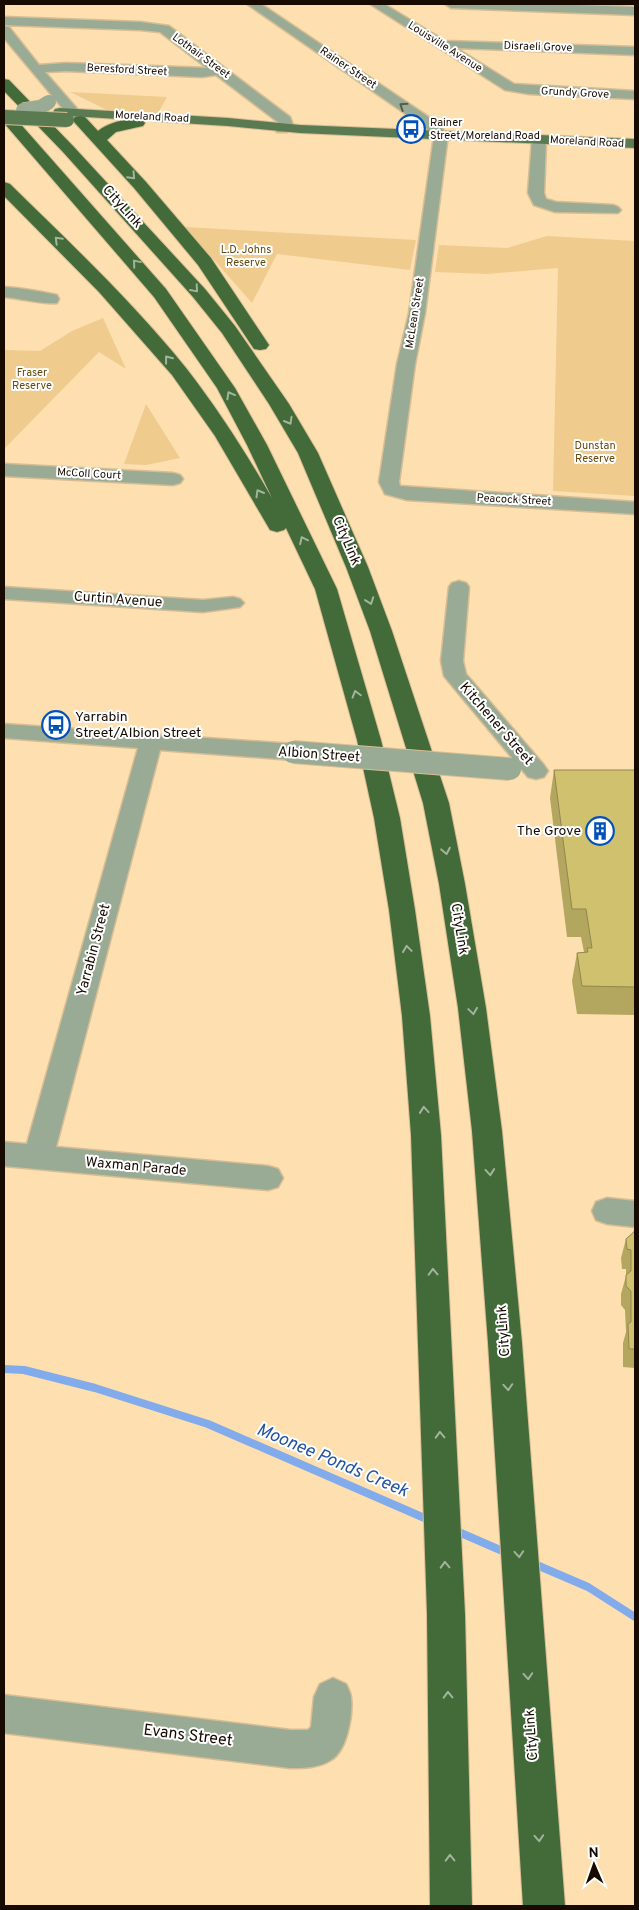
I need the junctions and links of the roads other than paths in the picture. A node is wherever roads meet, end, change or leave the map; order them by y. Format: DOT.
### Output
graph roads {
  1 [pos="253,4"];
  2 [pos="376,4"];
  3 [pos="451,4"];
  4 [pos="635,11"];
  5 [pos="4,21"];
  6 [pos="4,30"];
  7 [pos="4,41"];
  8 [pos="442,45"];
  9 [pos="635,51"];
  10 [pos="35,69"];
  11 [pos="220,70"];
  12 [pos="4,83"];
  13 [pos="516,89"];
  14 [pos="635,95"];
  15 [pos="64,109"];
  16 [pos="4,110"];
  17 [pos="10,114"];
  18 [pos="138,123"];
  19 [pos="283,128"];
  20 [pos="441,135"];
  21 [pos="99,140"];
  22 [pos="539,140"];
  23 [pos="635,144"];
  24 [pos="4,186"];
  25 [pos="613,210"];
  26 [pos="4,292"];
  27 [pos="51,299"];
  28 [pos="4,470"];
  29 [pos="174,479"];
  30 [pos="392,490"];
  31 [pos="635,508"];
  32 [pos="357,567"];
  33 [pos="459,587"];
  34 [pos="4,593"];
  35 [pos="233,603"];
  36 [pos="347,661"];
  37 [pos="4,731"];
  38 [pos="151,742"];
  39 [pos="546,772"];
  40 [pos="4,1154"];
  41 [pos="38,1158"];
  42 [pos="268,1178"];
  43 [pos="332,1697"];
  44 [pos="5,1722"];
  45 [pos="451,1906"];
  46 [pos="544,1906"];
  20 -- 1 [label="street, Rainer Street, one-way"];
  2 -- 8 [label="street, Louisville Avenue"];
  3 -- 4 [label="street"];
  5 -- 11 [label="street, Lothair Street"];
  6 -- 10 [label="street"];
  7 -- 10 [label="street"];
  8 -- 9 [label="street, Disraeli Grove"];
  8 -- 13 [label="street, Louisville Avenue"];
  10 -- 11 [label="street, Beresford Street"];
  10 -- 15 [label="street"];
  11 -- 19 [label="street, Lothair Street"];
  12 -- 32 [label="highway, CityLink, one-way"];
  13 -- 14 [label="street, Grundy Grove"];
  15 -- 17 [label="main road, Moreland Road, bridge"];
  15 -- 17 [label="street, bridge"];
  15 -- 18 [label="main road, Moreland Road"];
  15 -- 19 [label="main road, Moreland Road"];
  15 -- 21 [label="highway"];
  16 -- 17 [label="main road, Moreland Road"];
  36 -- 17 [label="highway, CityLink, one-way"];
  18 -- 19 [label="main road, Moreland Road"];
  18 -- 21 [label="highway"];
  19 -- 20 [label="main road, Moreland Road"];
  20 -- 22 [label="main road, Moreland Road"];
  20 -- 30 [label="street, McLean Street"];
  21 -- 32 [label="highway, one-way"];
  22 -- 23 [label="main road, Moreland Road"];
  22 -- 25 [label="street"];
  36 -- 24 [label="highway, one-way"];
  26 -- 27 [label="street"];
  28 -- 29 [label="street, McColl Court"];
  30 -- 31 [label="street, Peacock Street"];
  32 -- 46 [label="highway, CityLink, one-way"];
  33 -- 39 [label="street, Kitchener Street"];
  34 -- 35 [label="street, Curtin Avenue"];
  45 -- 36 [label="highway, CityLink, one-way"];
  37 -- 38 [label="street, Albion Street"];
  38 -- 39 [label="street, Albion Street, bridge"];
  38 -- 41 [label="street, Yarrabin Street"];
  40 -- 41 [label="street, Waxman Parade"];
  41 -- 42 [label="street, Waxman Parade"];
  43 -- 44 [label="street, Evans Street"];
}
